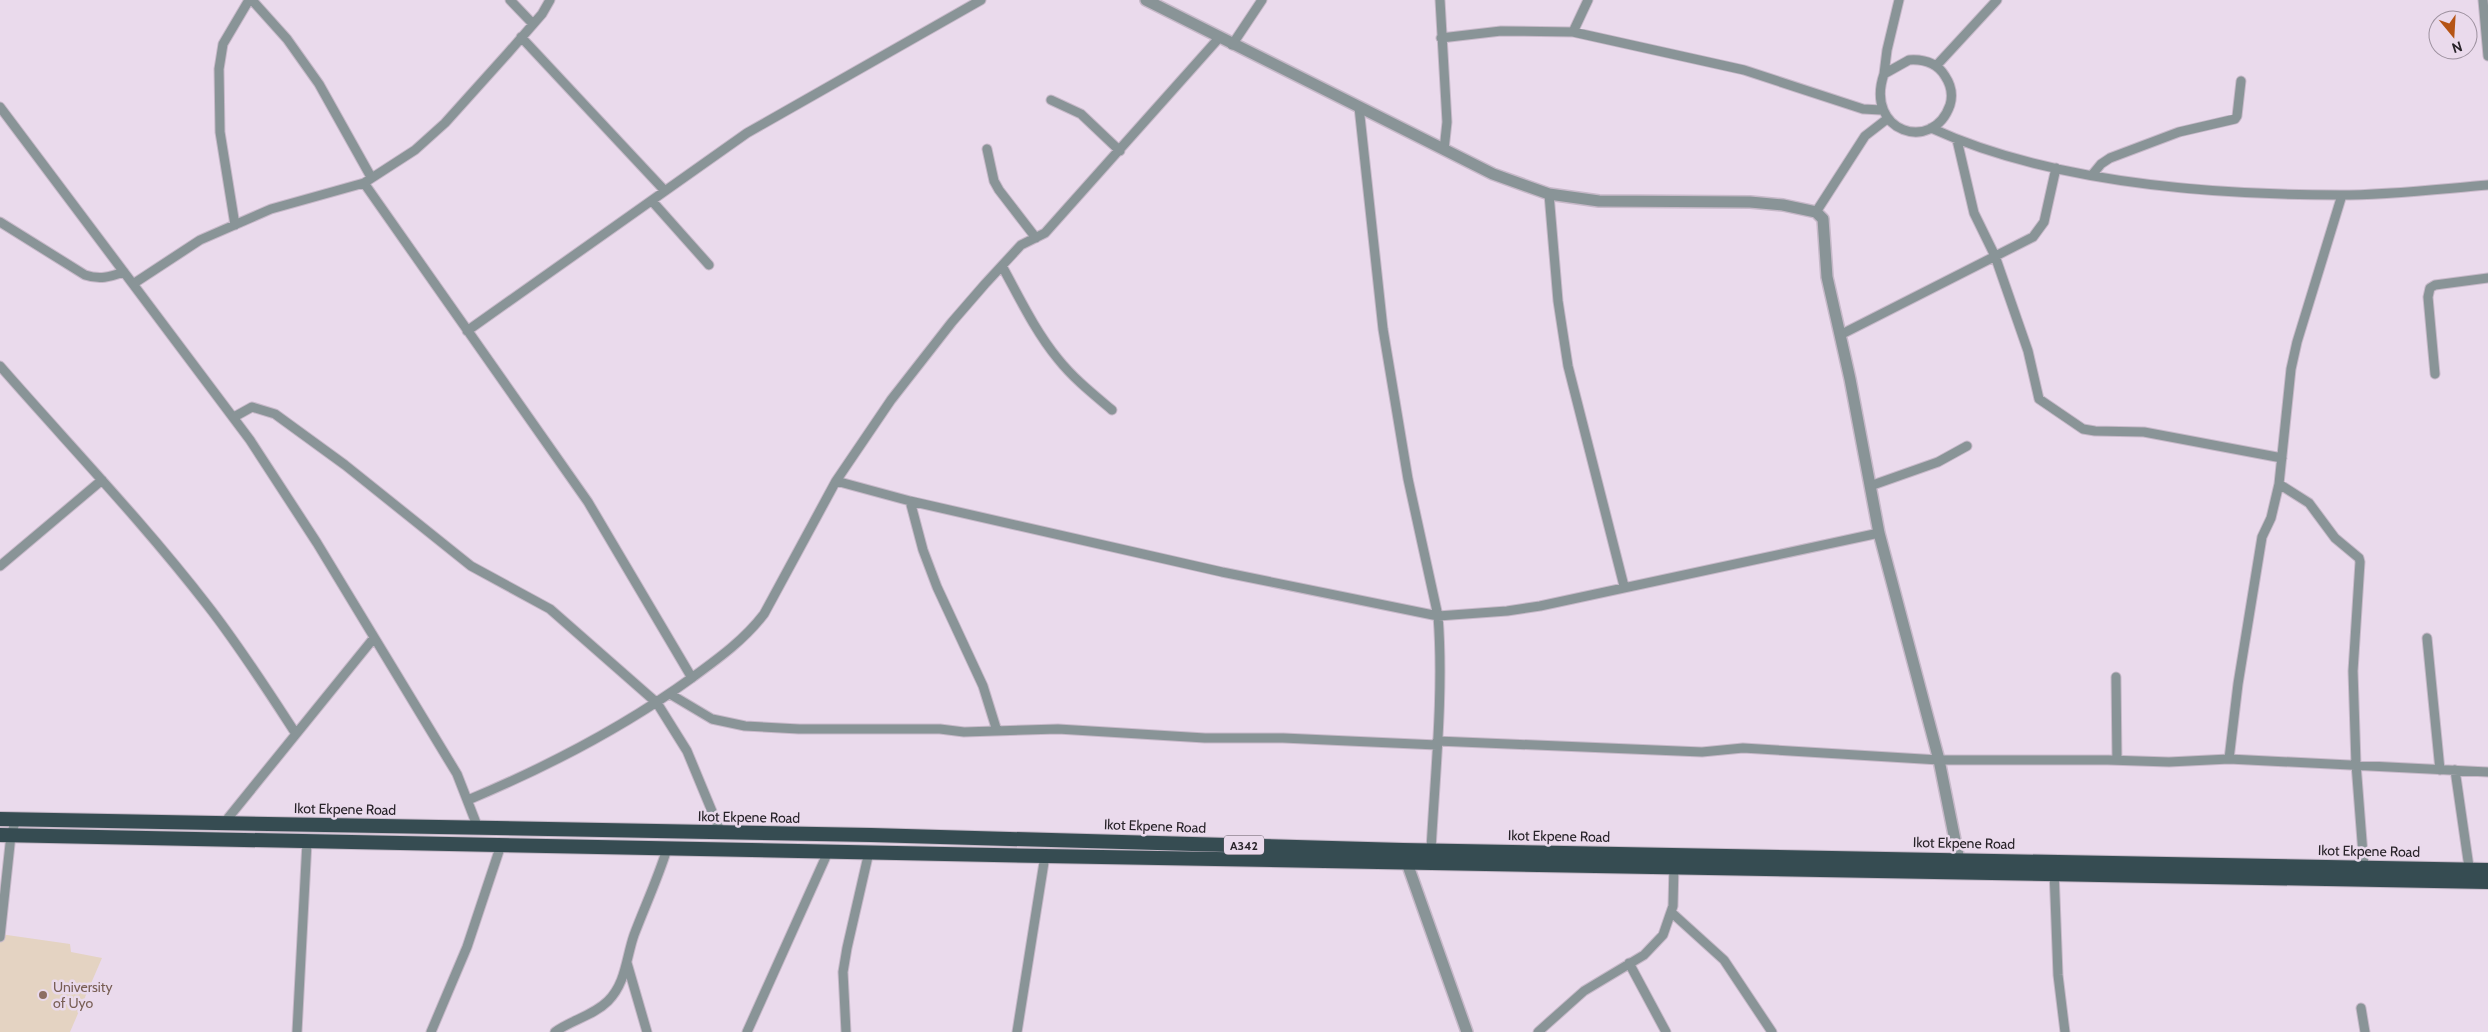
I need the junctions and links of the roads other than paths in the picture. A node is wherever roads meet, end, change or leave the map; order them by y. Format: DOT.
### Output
graph roads {
  1 [pos="250,0"];
  2 [pos="510,0"];
  3 [pos="550,0"];
  4 [pos="981,0"];
  5 [pos="1146,0"];
  6 [pos="1262,0"];
  7 [pos="1440,0"];
  8 [pos="1588,0"];
  9 [pos="1900,0"];
  10 [pos="1997,0"];
  11 [pos="2483,0"];
  12 [pos="533,24"];
  13 [pos="1573,32"];
  14 [pos="521,38"];
  15 [pos="1219,38"];
  16 [pos="1441,38"];
  17 [pos="1232,45"];
  18 [pos="2488,56"];
  19 [pos="1936,66"];
  20 [pos="1884,74"];
  21 [pos="2241,81"];
  22 [pos="1052,100"];
  23 [pos="0,107"];
  24 [pos="1359,107"];
  25 [pos="1882,110"];
  26 [pos="1887,119"];
  27 [pos="1931,128"];
  28 [pos="1957,140"];
  29 [pos="987,149"];
  30 [pos="1444,150"];
  31 [pos="1120,151"];
  32 [pos="2056,168"];
  33 [pos="2092,175"];
  34 [pos="368,180"];
  35 [pos="2488,185"];
  36 [pos="665,191"];
  37 [pos="1549,194"];
  38 [pos="2342,195"];
  39 [pos="652,200"];
  40 [pos="1816,212"];
  41 [pos="0,222"];
  42 [pos="235,225"];
  43 [pos="1036,238"];
  44 [pos="1995,256"];
  45 [pos="709,265"];
  46 [pos="1002,266"];
  47 [pos="124,272"];
  48 [pos="2488,278"];
  49 [pos="133,284"];
  50 [pos="467,330"];
  51 [pos="1840,335"];
  52 [pos="0,366"];
  53 [pos="2434,374"];
  54 [pos="1112,410"];
  55 [pos="234,416"];
  56 [pos="1968,446"];
  57 [pos="2282,458"];
  58 [pos="102,480"];
  59 [pos="836,481"];
  60 [pos="2279,484"];
  61 [pos="1870,486"];
  62 [pos="910,501"];
  63 [pos="1879,533"];
  64 [pos="0,566"];
  65 [pos="1624,586"];
  66 [pos="1438,616"];
  67 [pos="2427,638"];
  68 [pos="373,639"];
  69 [pos="2116,676"];
  70 [pos="692,678"];
  71 [pos="670,694"];
  72 [pos="657,703"];
  73 [pos="997,731"];
  74 [pos="296,734"];
  75 [pos="1437,743"];
  76 [pos="2229,759"];
  77 [pos="1939,760"];
  78 [pos="2117,760"];
  79 [pos="2356,764"];
  80 [pos="2440,770"];
  81 [pos="2455,770"];
  82 [pos="2488,772"];
  83 [pos="468,800"];
  84 [pos="0,819"];
  85 [pos="16,820"];
  86 [pos="224,823"];
  87 [pos="478,828"];
  88 [pos="721,833"];
  89 [pos="6,835"];
  90 [pos="307,842"];
  91 [pos="501,846"];
  92 [pos="667,849"];
  93 [pos="1431,850"];
  94 [pos="828,852"];
  95 [pos="869,852"];
  96 [pos="1045,856"];
  97 [pos="1675,860"];
  98 [pos="1959,860"];
  99 [pos="1407,863"];
  100 [pos="2054,867"];
  101 [pos="2364,867"];
  102 [pos="2488,870"];
  103 [pos="2471,875"];
  104 [pos="2488,882"];
  105 [pos="1671,912"];
  106 [pos="0,937"];
  107 [pos="627,961"];
  108 [pos="1629,963"];
  109 [pos="2361,1008"];
  110 [pos="297,1032"];
  111 [pos="431,1032"];
  112 [pos="555,1032"];
  113 [pos="647,1032"];
  114 [pos="747,1032"];
  115 [pos="846,1032"];
  116 [pos="1017,1032"];
  117 [pos="1467,1032"];
  118 [pos="1538,1032"];
  119 [pos="1666,1032"];
  120 [pos="1772,1032"];
  121 [pos="2065,1032"];
  122 [pos="2365,1032"];
  1 -- 34 [label="street"];
  1 -- 42 [label="street"];
  2 -- 12 [label="street"];
  3 -- 12 [label="street"];
  4 -- 36 [label="street"];
  5 -- 15 [label="street"];
  6 -- 17 [label="street"];
  7 -- 16 [label="street"];
  8 -- 13 [label="street"];
  9 -- 20 [label="street"];
  10 -- 19 [label="street"];
  11 -- 18 [label="street"];
  12 -- 14 [label="street"];
  13 -- 16 [label="street"];
  13 -- 25 [label="street"];
  14 -- 34 [label="street"];
  14 -- 36 [label="street"];
  15 -- 17 [label="street"];
  15 -- 31 [label="street"];
  16 -- 30 [label="street"];
  17 -- 24 [label="street"];
  19 -- 20 [label="street"];
  19 -- 27 [label="street"];
  20 -- 25 [label="street"];
  21 -- 33 [label="street"];
  22 -- 31 [label="street"];
  23 -- 47 [label="street"];
  24 -- 30 [label="street"];
  24 -- 66 [label="street"];
  25 -- 26 [label="street"];
  26 -- 27 [label="street"];
  26 -- 40 [label="street"];
  27 -- 28 [label="street"];
  28 -- 32 [label="street"];
  28 -- 44 [label="street"];
  29 -- 43 [label="street"];
  30 -- 37 [label="street"];
  31 -- 43 [label="street"];
  32 -- 33 [label="street"];
  32 -- 44 [label="street"];
  33 -- 38 [label="street"];
  34 -- 42 [label="street"];
  34 -- 50 [label="street"];
  35 -- 38 [label="street"];
  36 -- 39 [label="street"];
  37 -- 40 [label="street"];
  37 -- 65 [label="street"];
  38 -- 57 [label="street"];
  39 -- 45 [label="street"];
  39 -- 50 [label="street"];
  40 -- 51 [label="street"];
  41 -- 47 [label="street"];
  42 -- 49 [label="street"];
  43 -- 46 [label="street"];
  44 -- 51 [label="street"];
  44 -- 57 [label="street"];
  46 -- 54 [label="street"];
  46 -- 59 [label="street"];
  47 -- 49 [label="street"];
  48 -- 53 [label="street"];
  49 -- 55 [label="street"];
  50 -- 70 [label="street"];
  51 -- 61 [label="street"];
  52 -- 58 [label="street"];
  55 -- 68 [label="street"];
  55 -- 72 [label="street"];
  56 -- 61 [label="street"];
  57 -- 60 [label="street"];
  58 -- 64 [label="street"];
  58 -- 74 [label="street"];
  59 -- 62 [label="street"];
  59 -- 70 [label="street"];
  60 -- 76 [label="street"];
  60 -- 79 [label="street"];
  61 -- 63 [label="street"];
  62 -- 66 [label="street"];
  62 -- 73 [label="street"];
  63 -- 65 [label="street"];
  63 -- 77 [label="street"];
  65 -- 66 [label="street"];
  66 -- 75 [label="street"];
  67 -- 80 [label="street"];
  68 -- 74 [label="street"];
  68 -- 83 [label="street"];
  69 -- 78 [label="street"];
  70 -- 71 [label="street"];
  71 -- 72 [label="street"];
  71 -- 73 [label="street"];
  72 -- 83 [label="street"];
  72 -- 88 [label="street"];
  73 -- 75 [label="street"];
  74 -- 86 [label="street"];
  75 -- 77 [label="street"];
  75 -- 93 [label="street"];
  76 -- 78 [label="street"];
  76 -- 79 [label="street"];
  77 -- 78 [label="street"];
  77 -- 98 [label="street"];
  79 -- 80 [label="street"];
  79 -- 101 [label="street"];
  80 -- 81 [label="street"];
  81 -- 82 [label="street"];
  81 -- 103 [label="street"];
  83 -- 87 [label="street"];
  84 -- 85 [label="highway, Ikot Ekpene Road / A342"];
  85 -- 86 [label="highway, Ikot Ekpene Road / A342"];
  85 -- 89 [label="street"];
  86 -- 87 [label="highway, Ikot Ekpene Road / A342"];
  87 -- 88 [label="highway, Ikot Ekpene Road / A342"];
  88 -- 93 [label="highway, Ikot Ekpene Road / A342"];
  89 -- 90 [label="highway, Ikot Ekpene Road / A342"];
  89 -- 106 [label="street"];
  90 -- 91 [label="highway, Ikot Ekpene Road / A342"];
  90 -- 110 [label="street"];
  91 -- 92 [label="highway, Ikot Ekpene Road / A342"];
  91 -- 111 [label="street"];
  92 -- 94 [label="highway, Ikot Ekpene Road / A342"];
  92 -- 107 [label="street"];
  93 -- 97 [label="highway, Ikot Ekpene Road / A342"];
  94 -- 95 [label="highway, Ikot Ekpene Road / A342"];
  94 -- 114 [label="street"];
  95 -- 96 [label="highway, Ikot Ekpene Road / A342"];
  95 -- 115 [label="street"];
  96 -- 99 [label="highway, Ikot Ekpene Road / A342"];
  96 -- 116 [label="street"];
  97 -- 98 [label="highway, Ikot Ekpene Road / A342"];
  97 -- 99 [label="highway, Ikot Ekpene Road / A342"];
  97 -- 100 [label="highway, Ikot Ekpene Road / A342"];
  97 -- 105 [label="street"];
  98 -- 100 [label="highway, Ikot Ekpene Road / A342"];
  99 -- 117 [label="street"];
  100 -- 101 [label="highway, Ikot Ekpene Road / A342"];
  100 -- 103 [label="highway, Ikot Ekpene Road / A342"];
  100 -- 121 [label="street"];
  101 -- 103 [label="highway, Ikot Ekpene Road / A342"];
  102 -- 103 [label="highway, Ikot Ekpene Road / A342"];
  103 -- 104 [label="highway, Ikot Ekpene Road / A342"];
  105 -- 108 [label="street"];
  105 -- 120 [label="street"];
  107 -- 112 [label="street"];
  107 -- 113 [label="street"];
  108 -- 118 [label="street"];
  108 -- 119 [label="street"];
  109 -- 122 [label="street"];
}
